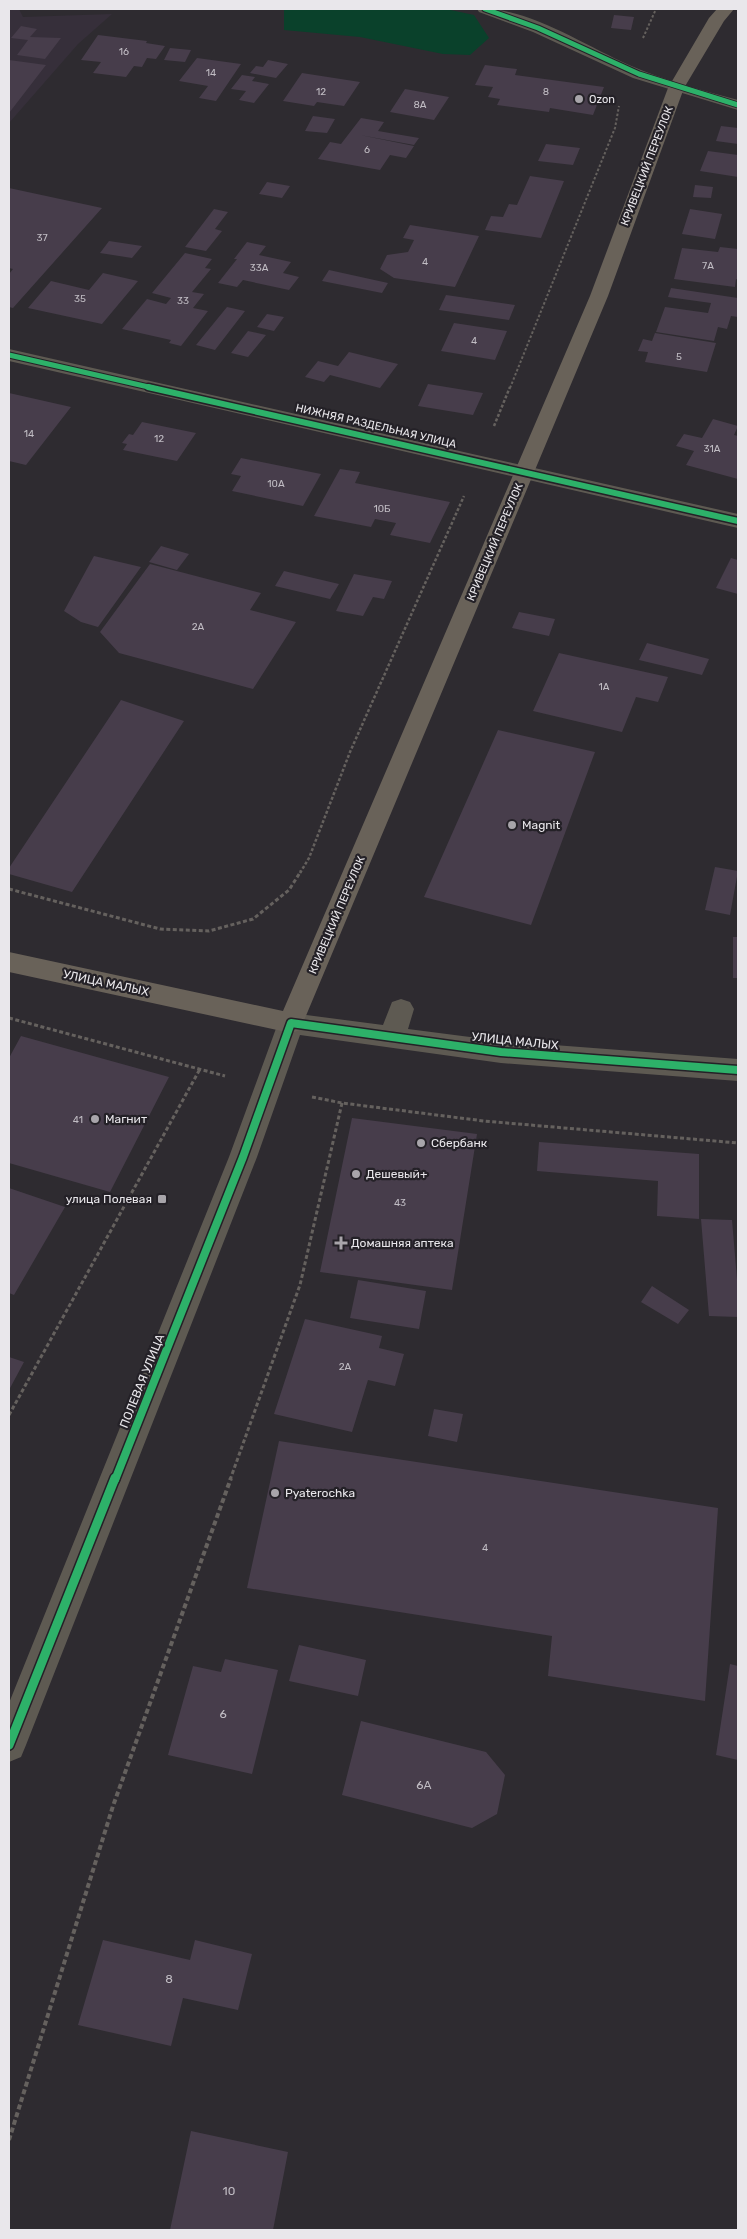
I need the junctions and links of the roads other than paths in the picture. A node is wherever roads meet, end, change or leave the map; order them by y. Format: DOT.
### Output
graph roads {
  1 [pos="485,9"];
  2 [pos="726,9"];
  3 [pos="676,88"];
  4 [pos="738,104"];
  5 [pos="9,355"];
  6 [pos="524,471"];
  7 [pos="738,521"];
  8 [pos="9,962"];
  9 [pos="401,1009"];
  10 [pos="291,1023"];
  11 [pos="392,1038"];
  12 [pos="738,1070"];
  13 [pos="9,1746"];
  1 -- 3 [label="street"];
  2 -- 3 [label="main road, КРИВЕЦКИЙ ПЕРЕУЛОК"];
  3 -- 4 [label="street"];
  3 -- 6 [label="main road, КРИВЕЦКИЙ ПЕРЕУЛОК"];
  5 -- 6 [label="street, НИЖНЯЯ РАЗДЕЛЬНАЯ УЛИЦА"];
  6 -- 7 [label="street, НИЖНЯЯ РАЗДЕЛЬНАЯ УЛИЦА"];
  6 -- 10 [label="main road, КРИВЕЦКИЙ ПЕРЕУЛОК"];
  8 -- 10 [label="main road, УЛИЦА МАЛЫХ"];
  9 -- 11 [label="street"];
  10 -- 11 [label="street, УЛИЦА МАЛЫХ"];
  10 -- 13 [label="street, ПОЛЕВАЯ УЛИЦА"];
  11 -- 12 [label="street, УЛИЦА МАЛЫХ"];
}
